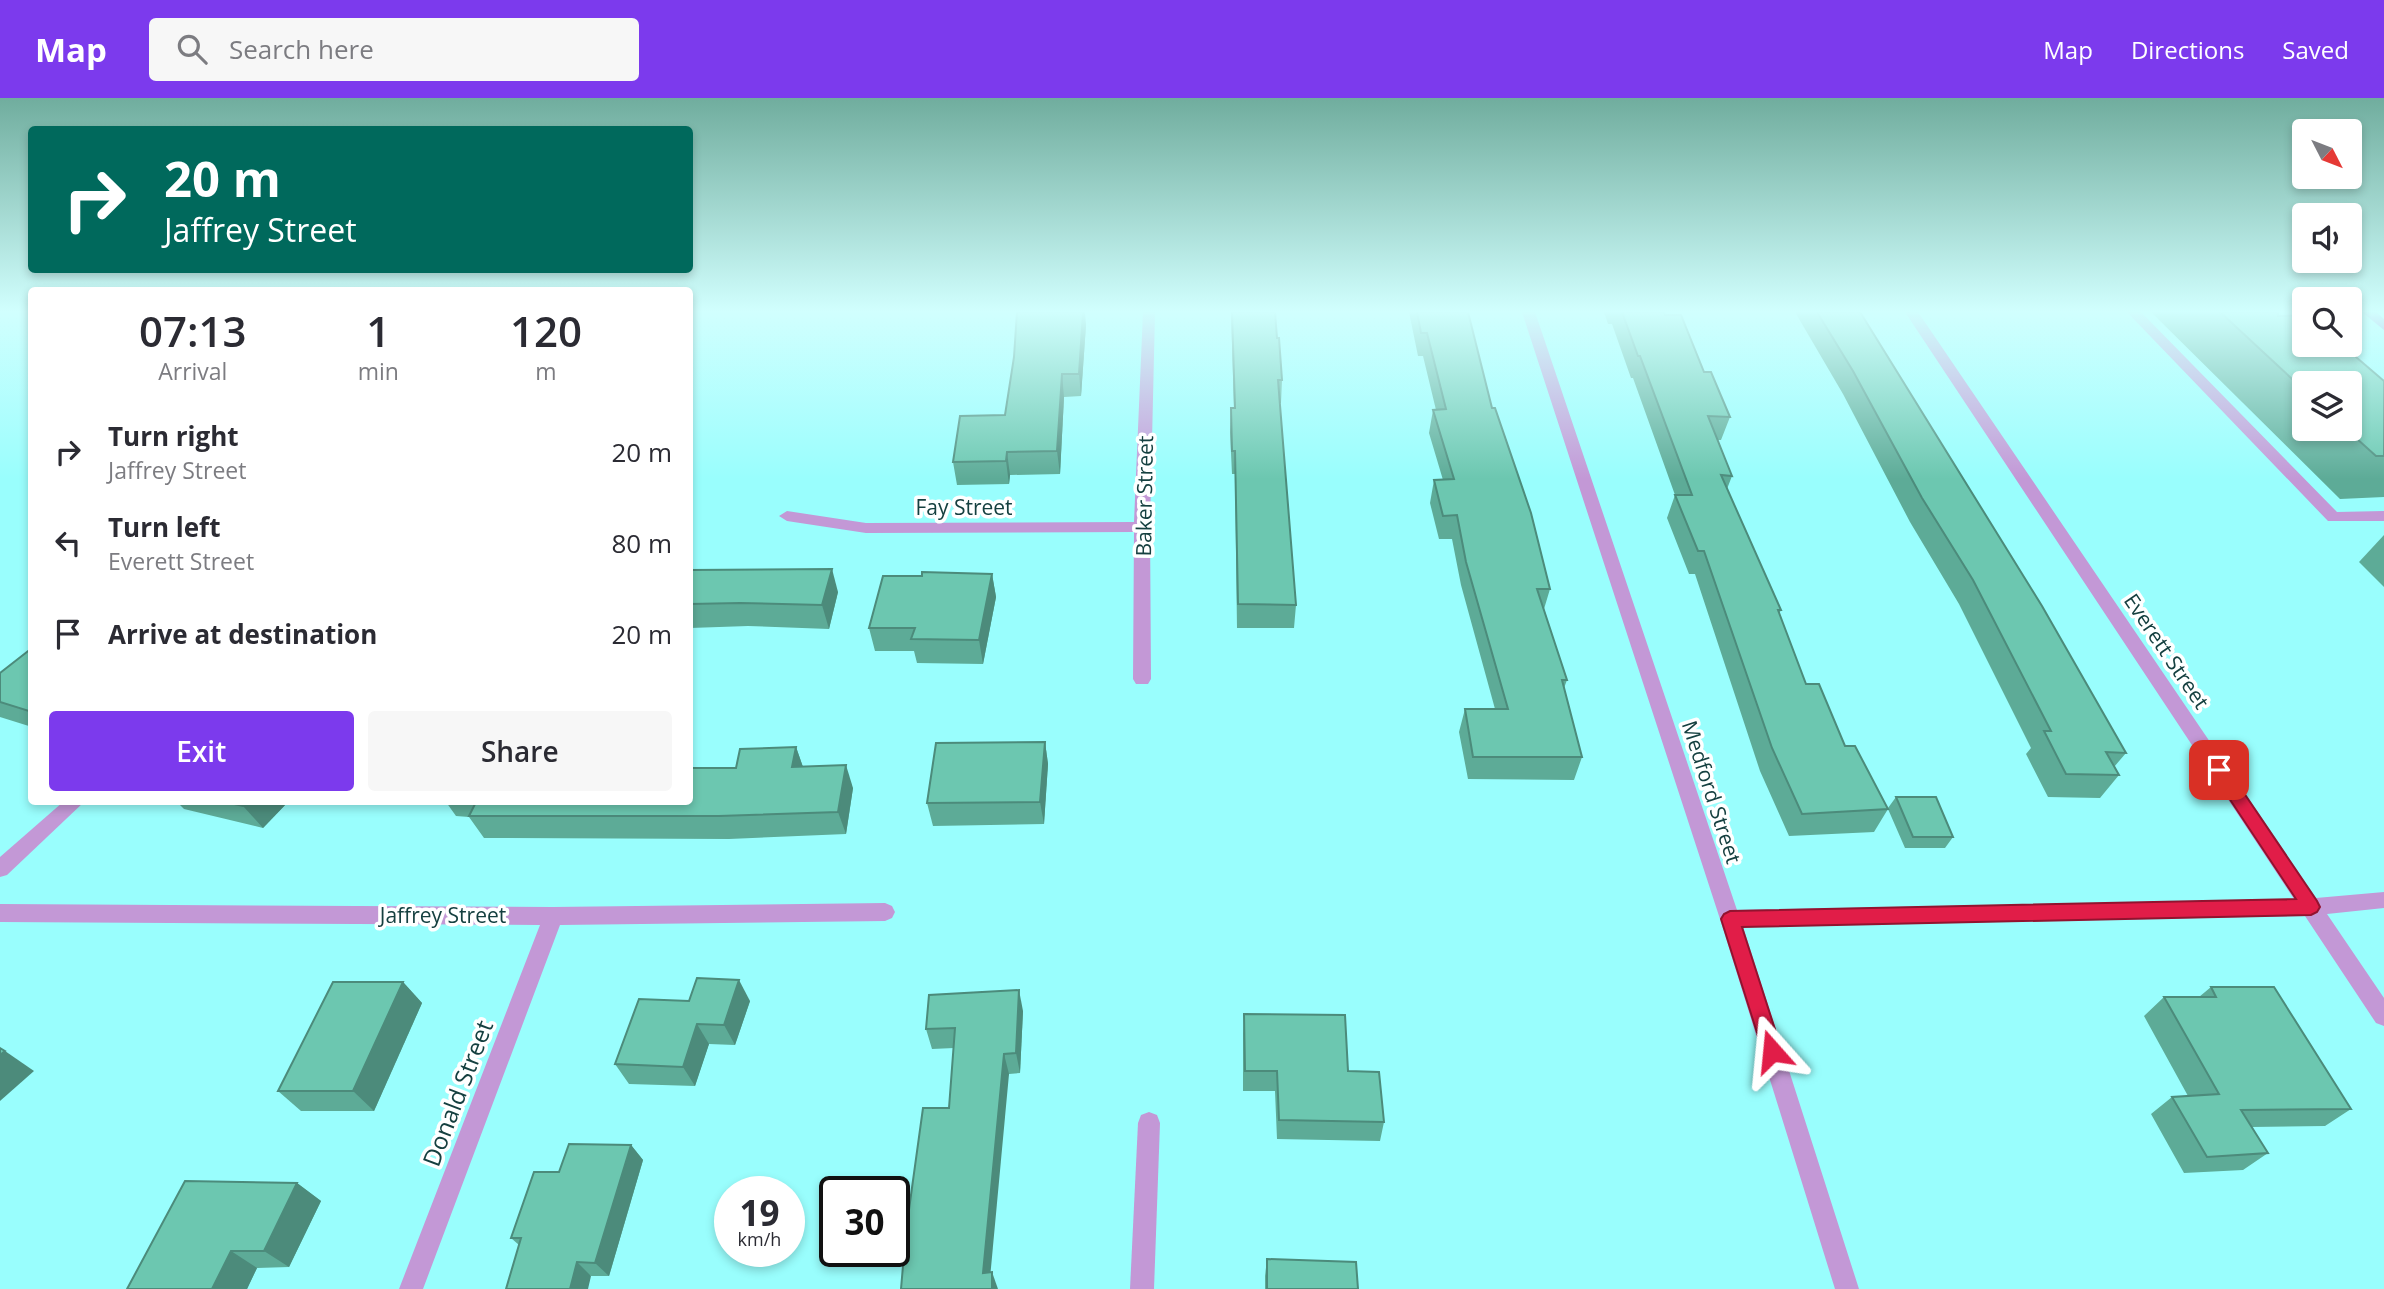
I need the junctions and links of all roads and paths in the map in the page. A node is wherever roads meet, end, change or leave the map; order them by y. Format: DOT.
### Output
graph roads {
  1 [pos="1147,368"];
  2 [pos="1546,368"];
  3 [pos="1949,368"];
  4 [pos="2187,368"];
  5 [pos="787,516"];
  6 [pos="2384,516"];
  7 [pos="1142,527"];
  8 [pos="1142,679"];
  9 [pos="72,805"];
  10 [pos="0,869"];
  11 [pos="2384,900"];
  12 [pos="2311,907"];
  13 [pos="885,912"];
  14 [pos="0,913"];
  15 [pos="553,916"];
  16 [pos="1730,919"];
  17 [pos="2384,1016"];
  18 [pos="1149,1123"];
  19 [pos="411,1289"];
  20 [pos="1142,1289"];
  21 [pos="1847,1289"];
  1 -- 7 [label="street, Baker Street"];
  2 -- 16 [label="street, Medford Street"];
  3 -- 12 [label="street, Everett Street"];
  4 -- 6 [label="street"];
  5 -- 7 [label="street, Fay Street"];
  7 -- 8 [label="street, Baker Street"];
  9 -- 10 [label="street"];
  11 -- 12 [label="street"];
  12 -- 16 [label="street"];
  12 -- 17 [label="street, Everett Street"];
  13 -- 15 [label="street, Jaffrey Street"];
  14 -- 15 [label="street, Jaffrey Street"];
  15 -- 19 [label="street, Donald Street"];
  16 -- 21 [label="street, Medford Street"];
  18 -- 20 [label="street"];
}
